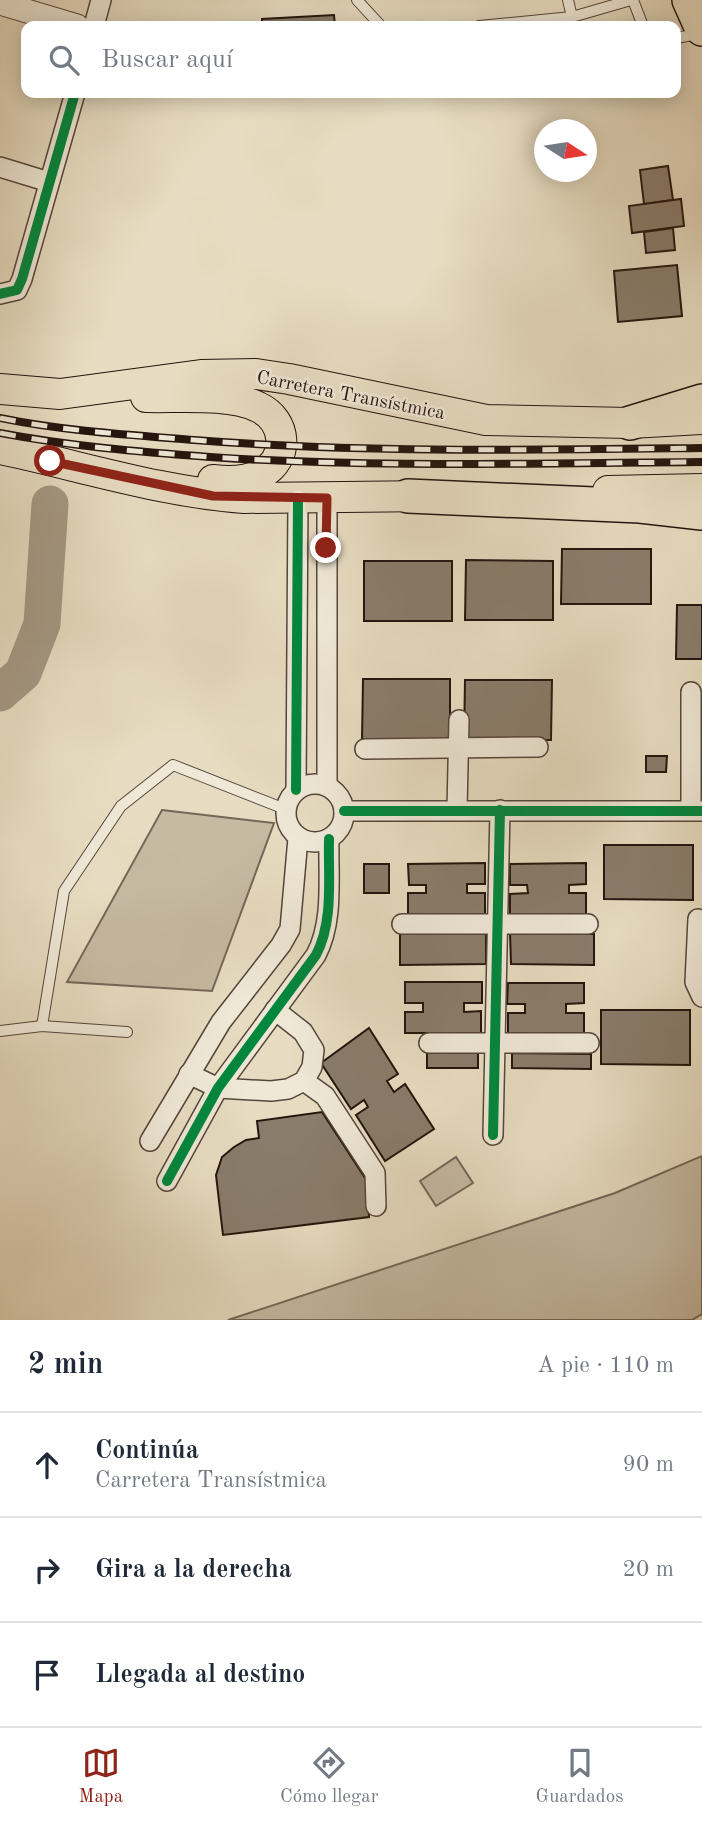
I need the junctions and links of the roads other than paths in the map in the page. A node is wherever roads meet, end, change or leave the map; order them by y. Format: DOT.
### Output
graph roads {
  1 [pos="101,0"];
  2 [pos="357,0"];
  3 [pos="568,0"];
  4 [pos="632,0"];
  5 [pos="689,0"];
  6 [pos="0,3"];
  7 [pos="572,18"];
  8 [pos="60,21"];
  9 [pos="95,21"];
  10 [pos="376,21"];
  11 [pos="537,21"];
  12 [pos="641,21"];
  13 [pos="702,31"];
  14 [pos="681,37"];
  15 [pos="74,98"];
  16 [pos="0,166"];
  17 [pos="49,182"];
  18 [pos="8,292"];
  19 [pos="0,389"];
  20 [pos="60,394"];
  21 [pos="702,401"];
  22 [pos="702,419"];
  23 [pos="630,423"];
  24 [pos="0,449"];
  25 [pos="50,461"];
  26 [pos="702,489"];
  27 [pos="408,496"];
  28 [pos="298,498"];
  29 [pos="327,498"];
  30 [pos="702,513"];
  31 [pos="691,692"];
  32 [pos="459,720"];
  33 [pos="458,747"];
  34 [pos="538,747"];
  35 [pos="365,749"];
  36 [pos="327,786"];
  37 [pos="296,790"];
  38 [pos="285,809"];
  39 [pos="457,810"];
  40 [pos="500,810"];
  41 [pos="697,810"];
  42 [pos="344,811"];
  43 [pos="298,838"];
  44 [pos="329,839"];
  45 [pos="698,919"];
  46 [pos="588,923"];
  47 [pos="402,924"];
  48 [pos="498,924"];
  49 [pos="702,997"];
  50 [pos="275,1010"];
  51 [pos="42,1026"];
  52 [pos="0,1031"];
  53 [pos="127,1032"];
  54 [pos="429,1042"];
  55 [pos="495,1043"];
  56 [pos="589,1043"];
  57 [pos="189,1074"];
  58 [pos="304,1081"];
  59 [pos="218,1088"];
  60 [pos="493,1135"];
  61 [pos="150,1142"];
  62 [pos="167,1181"];
  63 [pos="376,1206"];
  1 -- 9 [label="street"];
  2 -- 10 [label="lane"];
  3 -- 7 [label="lane"];
  4 -- 7 [label="lane"];
  4 -- 12 [label="lane"];
  5 -- 13 [label="highway"];
  6 -- 8 [label="street"];
  7 -- 11 [label="lane"];
  13 -- 14 [label="lane"];
  15 -- 17 [label="street"];
  16 -- 17 [label="street"];
  17 -- 18 [label="street"];
  19 -- 20 [label="main road, Carretera Transístmica"];
  20 -- 23 [label="main road, Carretera Transístmica"];
  20 -- 25 [label="main road"];
  21 -- 23 [label="highway"];
  22 -- 23 [label="main road, Carretera Transístmica"];
  24 -- 25 [label="main road"];
  25 -- 28 [label="main road"];
  26 -- 27 [label="main road"];
  27 -- 29 [label="main road"];
  27 -- 30 [label="highway"];
  28 -- 29 [label="main road"];
  28 -- 37 [label="street"];
  29 -- 36 [label="street"];
  31 -- 41 [label="street"];
  32 -- 33 [label="street"];
  33 -- 34 [label="street"];
  33 -- 35 [label="street"];
  33 -- 39 [label="street"];
  36 -- 37 [label="street"];
  36 -- 42 [label="street"];
  37 -- 38 [label="street"];
  38 -- 43 [label="street"];
  38 -- 51 [label="lane"];
  39 -- 40 [label="street"];
  39 -- 42 [label="street"];
  40 -- 41 [label="street"];
  40 -- 48 [label="street"];
  42 -- 44 [label="street"];
  43 -- 44 [label="street"];
  43 -- 57 [label="street"];
  44 -- 50 [label="street"];
  45 -- 49 [label="street"];
  46 -- 48 [label="street"];
  47 -- 48 [label="street"];
  48 -- 55 [label="street"];
  50 -- 58 [label="street"];
  50 -- 59 [label="street"];
  51 -- 52 [label="lane"];
  51 -- 53 [label="lane"];
  54 -- 55 [label="street"];
  55 -- 56 [label="street"];
  55 -- 60 [label="street"];
  57 -- 59 [label="street"];
  57 -- 61 [label="street"];
  58 -- 59 [label="street"];
  58 -- 63 [label="street"];
  59 -- 62 [label="street"];
}
